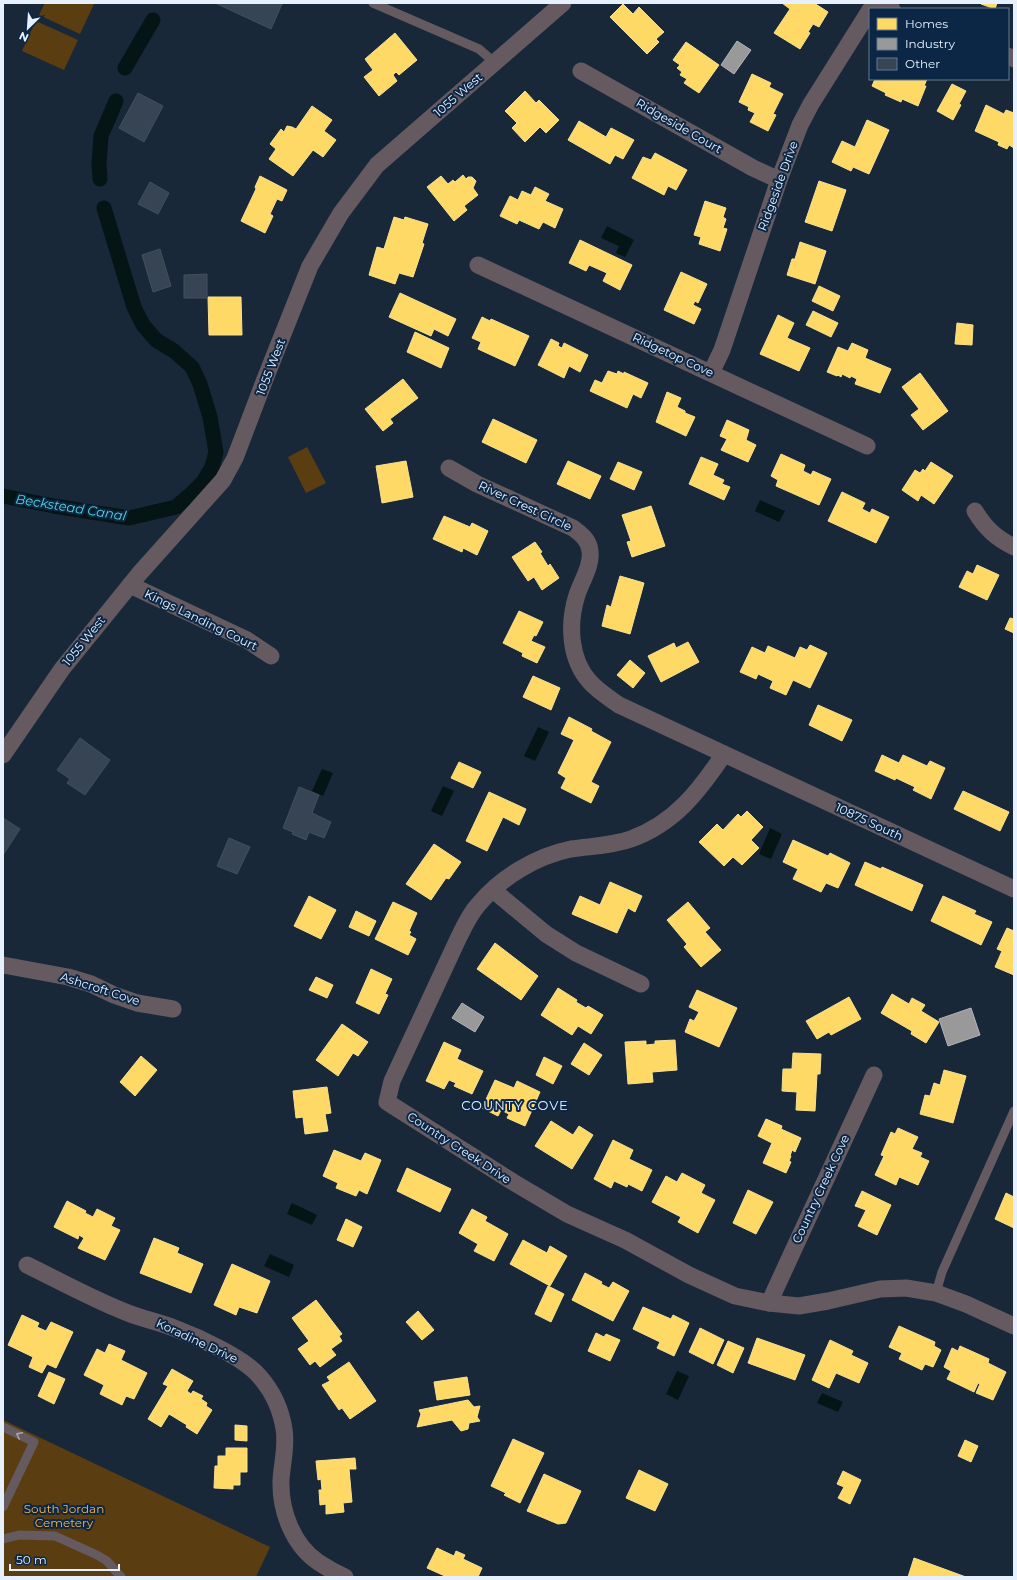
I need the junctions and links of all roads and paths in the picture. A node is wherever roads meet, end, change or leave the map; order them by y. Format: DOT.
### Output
graph roads {
  1 [pos="373,3"];
  2 [pos="563,3"];
  3 [pos="869,11"];
  4 [pos="495,63"];
  5 [pos="581,71"];
  6 [pos="778,180"];
  7 [pos="478,265"];
  8 [pos="711,373"];
  9 [pos="867,446"];
  10 [pos="449,468"];
  11 [pos="975,511"];
  12 [pos="1014,547"];
  13 [pos="130,585"];
  14 [pos="272,656"];
  15 [pos="724,754"];
  16 [pos="3,755"];
  17 [pos="493,890"];
  18 [pos="1014,890"];
  19 [pos="3,965"];
  20 [pos="641,984"];
  21 [pos="173,1009"];
  22 [pos="874,1074"];
  23 [pos="1014,1111"];
  24 [pos="27,1265"];
  25 [pos="936,1293"];
  26 [pos="769,1303"];
  27 [pos="1014,1326"];
  28 [pos="3,1427"];
  29 [pos="3,1507"];
  30 [pos="3,1539"];
  31 [pos="121,1577"];
  32 [pos="345,1577"];
  1 -- 4 [label="lane"];
  2 -- 4 [label="street, 1055 West"];
  3 -- 6 [label="street, Ridgeside Drive"];
  4 -- 13 [label="street, 1055 West"];
  5 -- 6 [label="street, Ridgeside Court"];
  6 -- 8 [label="street, Ridgeside Drive"];
  7 -- 8 [label="street, Ridgetop Cove"];
  8 -- 9 [label="street, Ridgetop Cove"];
  10 -- 15 [label="street, River Crest Circle"];
  11 -- 12 [label="street"];
  13 -- 14 [label="street, Kings Landing Court"];
  13 -- 16 [label="street, 1055 West"];
  15 -- 17 [label="street, Country Creek Drive"];
  15 -- 18 [label="street, 10875 South"];
  17 -- 20 [label="street"];
  17 -- 26 [label="street, Country Creek Drive"];
  19 -- 21 [label="street, Ashcroft Cove"];
  22 -- 26 [label="street, Country Creek Cove"];
  23 -- 25 [label="lane"];
  24 -- 32 [label="street, Koradine Drive"];
  25 -- 26 [label="street, Country Creek Drive"];
  25 -- 27 [label="street, Country Creek Drive"];
  29 -- 28 [label="lane, one-way"];
  30 -- 31 [label="lane"];
}
